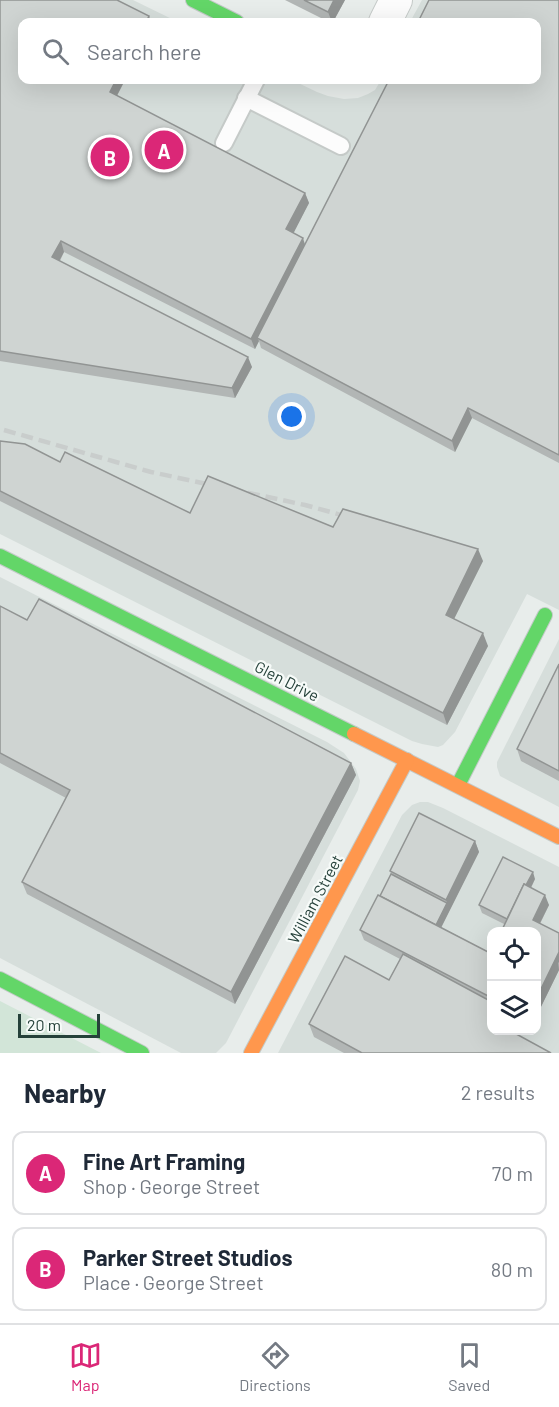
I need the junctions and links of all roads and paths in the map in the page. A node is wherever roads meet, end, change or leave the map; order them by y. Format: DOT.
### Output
graph roads {
  1 [pos="193,0"];
  2 [pos="396,0"];
  3 [pos="229,18"];
  4 [pos="387,18"];
  5 [pos="254,84"];
  6 [pos="246,98"];
  7 [pos="224,143"];
  8 [pos="340,146"];
  9 [pos="0,556"];
  10 [pos="545,615"];
  11 [pos="407,760"];
  12 [pos="458,785"];
  13 [pos="559,837"];
  14 [pos="0,979"];
  15 [pos="142,1053"];
  16 [pos="251,1053"];
  1 -- 3 [label="street"];
  2 -- 4 [label="street"];
  5 -- 6 [label="lane"];
  6 -- 7 [label="lane"];
  6 -- 8 [label="lane"];
  9 -- 11 [label="street, Glen Drive"];
  10 -- 12 [label="street"];
  11 -- 12 [label="street, Glen Drive"];
  11 -- 16 [label="street, William Street"];
  12 -- 13 [label="street, Glen Drive"];
  14 -- 15 [label="street"];
}
